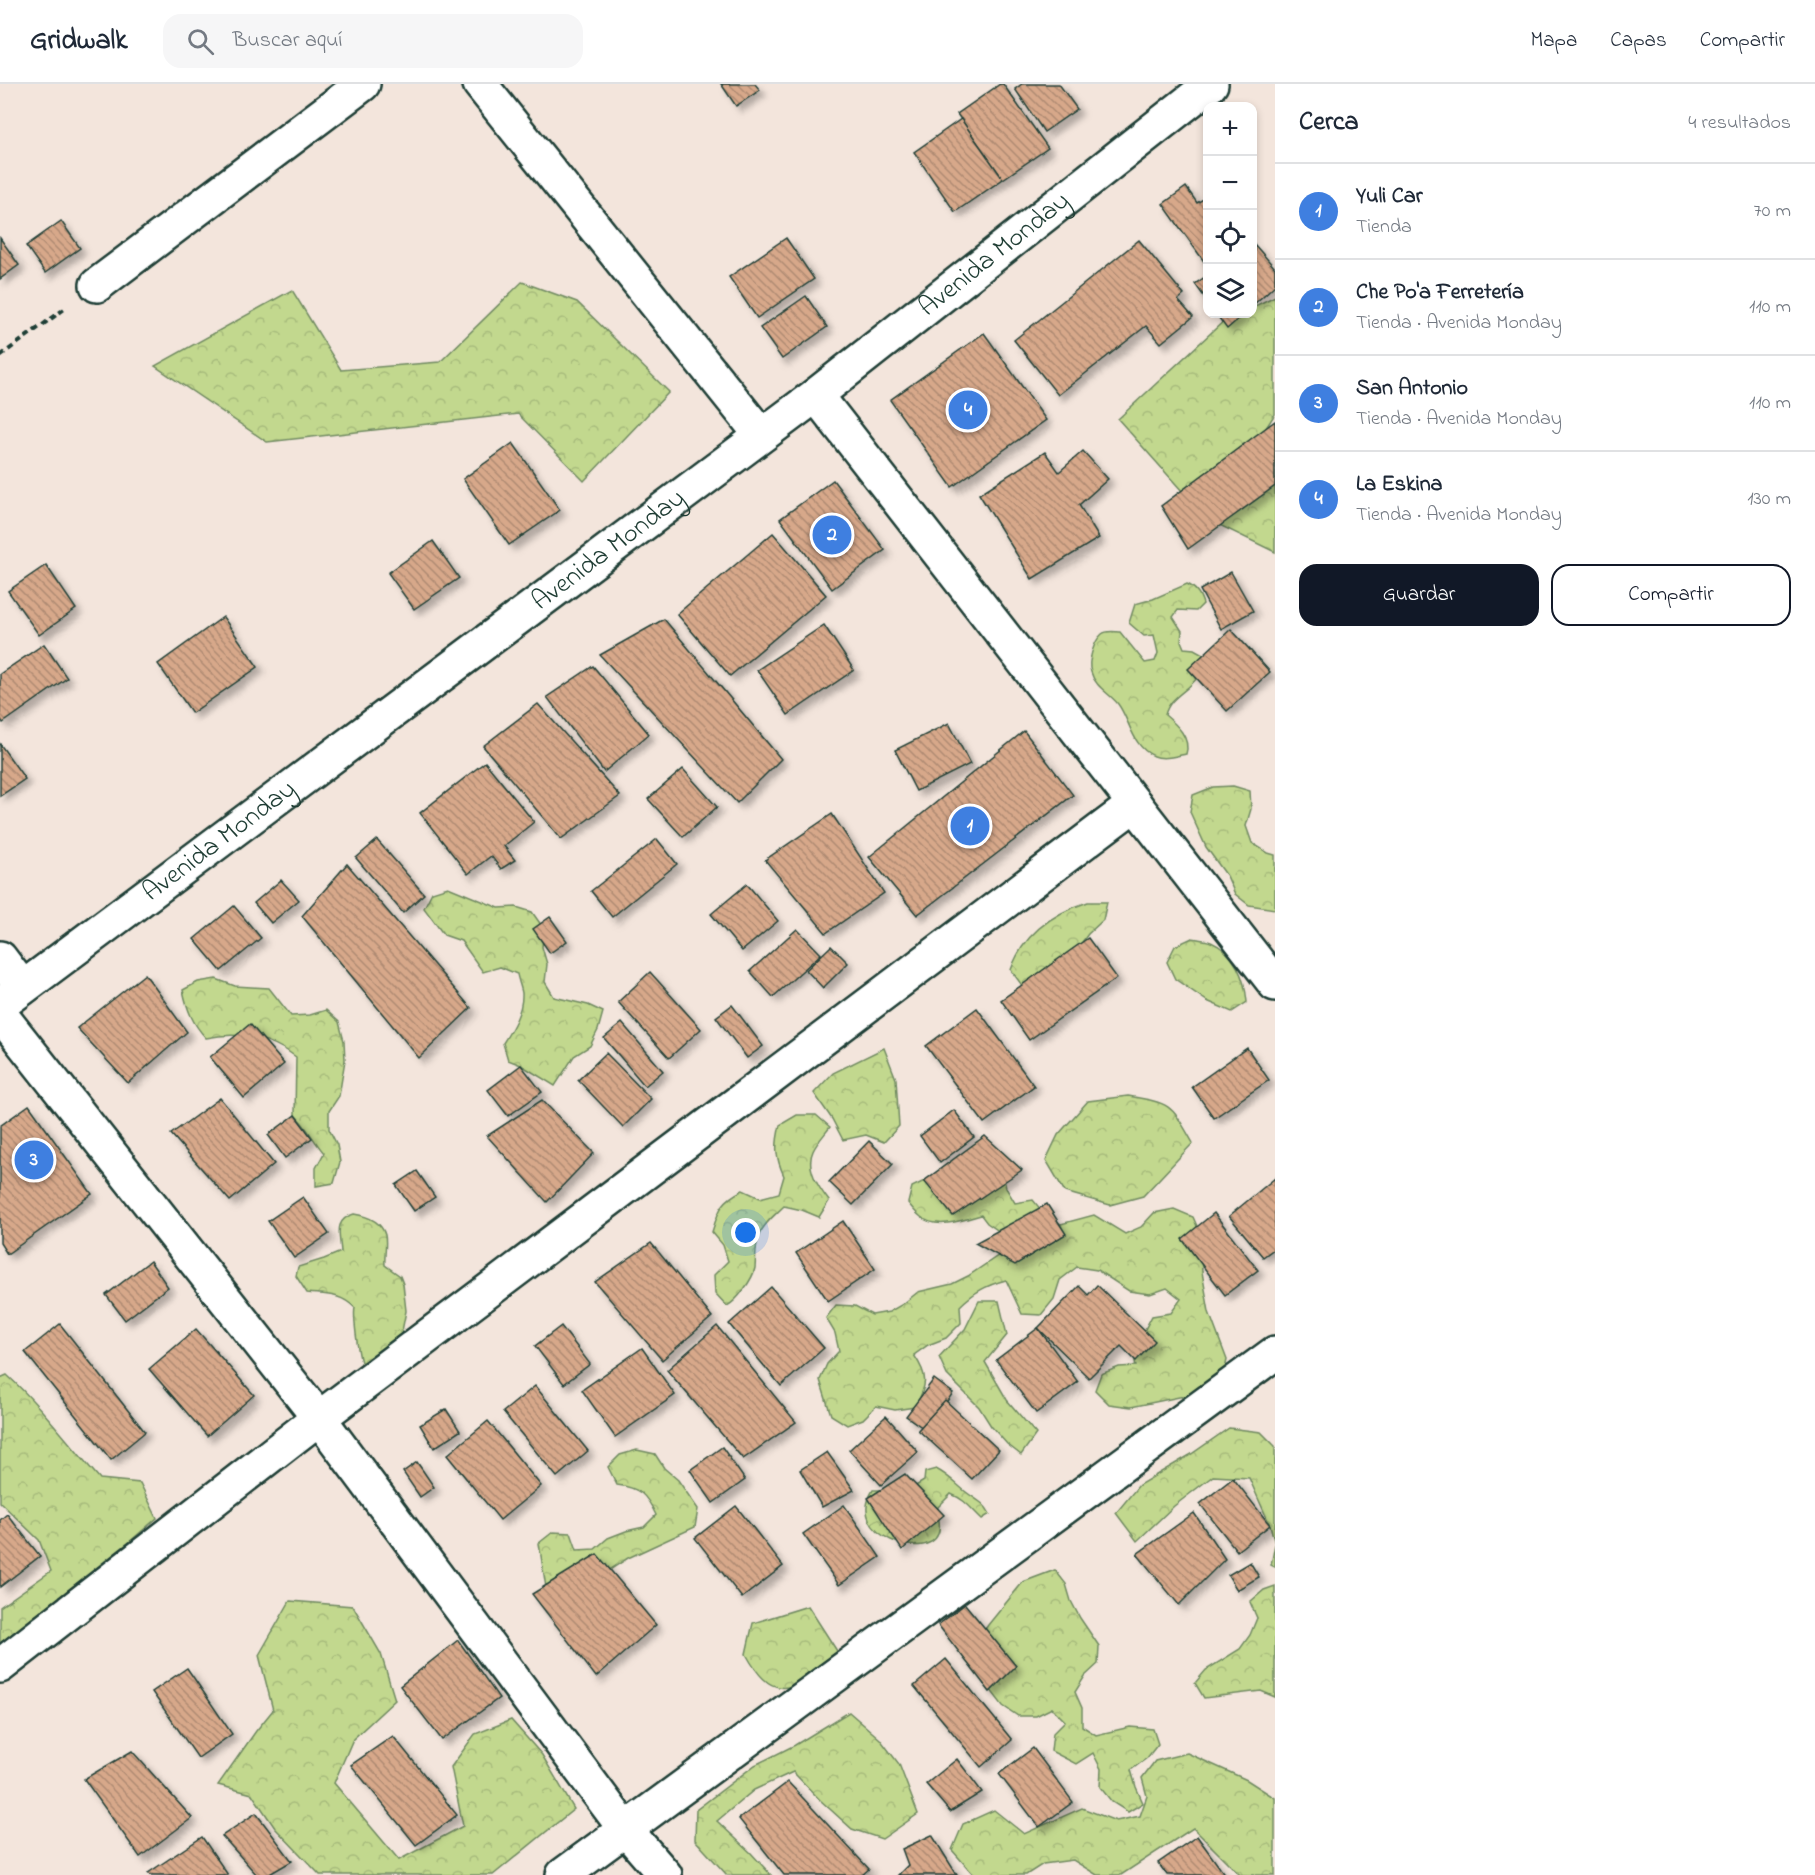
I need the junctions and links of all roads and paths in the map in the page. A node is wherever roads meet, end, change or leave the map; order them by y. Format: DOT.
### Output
graph roads {
  1 [pos="363,84"];
  2 [pos="480,84"];
  3 [pos="1210,84"];
  4 [pos="97,285"];
  5 [pos="0,356"];
  6 [pos="816,395"];
  7 [pos="761,435"];
  8 [pos="1135,804"];
  9 [pos="0,958"];
  10 [pos="1275,984"];
  11 [pos="11,996"];
  12 [pos="0,1014"];
  13 [pos="1275,1353"];
  14 [pos="319,1418"];
  15 [pos="0,1666"];
  16 [pos="625,1829"];
  17 [pos="563,1875"];
  18 [pos="665,1875"];
  1 -- 4 [label="street"];
  2 -- 7 [label="street"];
  3 -- 6 [label="street, Avenida Monday"];
  4 -- 5 [label="path"];
  6 -- 7 [label="street, Avenida Monday"];
  6 -- 8 [label="street"];
  7 -- 11 [label="street, Avenida Monday"];
  8 -- 10 [label="street"];
  8 -- 14 [label="street"];
  9 -- 11 [label="street"];
  12 -- 14 [label="street"];
  13 -- 16 [label="street"];
  14 -- 15 [label="street"];
  14 -- 16 [label="street"];
  16 -- 17 [label="street"];
  16 -- 18 [label="street"];
}
